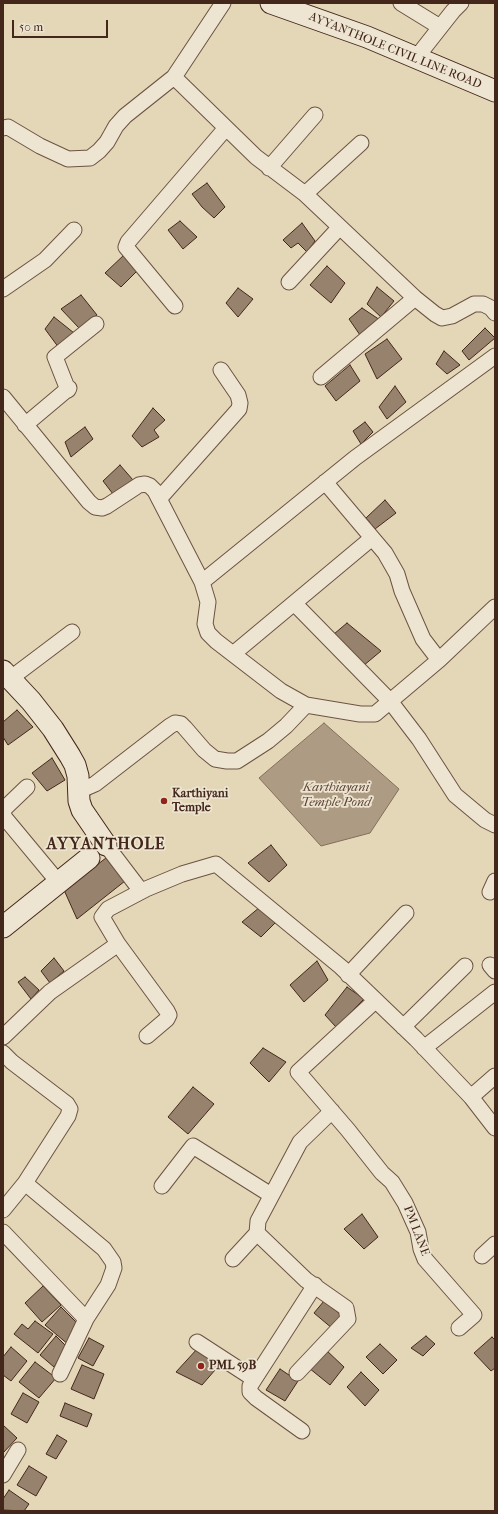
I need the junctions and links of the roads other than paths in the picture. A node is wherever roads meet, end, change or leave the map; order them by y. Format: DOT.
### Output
graph roads {
  1 [pos="223,3"];
  2 [pos="271,3"];
  3 [pos="401,3"];
  4 [pos="461,3"];
  5 [pos="440,27"];
  6 [pos="416,58"];
  7 [pos="174,77"];
  8 [pos="495,91"];
  9 [pos="315,115"];
  10 [pos="5,125"];
  11 [pos="226,128"];
  12 [pos="361,143"];
  13 [pos="269,168"];
  14 [pos="305,194"];
  15 [pos="339,228"];
  16 [pos="74,230"];
  17 [pos="289,282"];
  18 [pos="3,289"];
  19 [pos="415,298"];
  20 [pos="175,306"];
  21 [pos="495,313"];
  22 [pos="96,324"];
  23 [pos="495,356"];
  24 [pos="221,370"];
  25 [pos="321,377"];
  26 [pos="3,397"];
  27 [pos="26,425"];
  28 [pos="325,482"];
  29 [pos="159,499"];
  30 [pos="372,538"];
  31 [pos="202,582"];
  32 [pos="294,603"];
  33 [pos="495,607"];
  34 [pos="72,632"];
  35 [pos="233,654"];
  36 [pos="439,660"];
  37 [pos="7,674"];
  38 [pos="390,701"];
  39 [pos="306,705"];
  40 [pos="27,788"];
  41 [pos="79,790"];
  42 [pos="495,825"];
  43 [pos="106,844"];
  44 [pos="89,858"];
  45 [pos="59,883"];
  46 [pos="141,891"];
  47 [pos="406,913"];
  48 [pos="6,920"];
  49 [pos="118,944"];
  50 [pos="465,966"];
  51 [pos="348,975"];
  52 [pos="495,992"];
  53 [pos="375,1001"];
  54 [pos="403,1027"];
  55 [pos="147,1036"];
  56 [pos="3,1037"];
  57 [pos="424,1048"];
  58 [pos="6,1062"];
  59 [pos="495,1076"];
  60 [pos="471,1097"];
  61 [pos="332,1111"];
  62 [pos="495,1128"];
  63 [pos="25,1183"];
  64 [pos="162,1186"];
  65 [pos="271,1195"];
  66 [pos="5,1204"];
  67 [pos="3,1232"];
  68 [pos="257,1233"];
  69 [pos="495,1244"];
  70 [pos="482,1256"];
  71 [pos="233,1259"];
  72 [pos="315,1285"];
  73 [pos="86,1319"];
  74 [pos="459,1328"];
  75 [pos="197,1342"];
  76 [pos="298,1373"];
  77 [pos="60,1374"];
  78 [pos="254,1379"];
  79 [pos="302,1431"];
  80 [pos="18,1450"];
  81 [pos="3,1475"];
  1 -- 7 [label="street"];
  2 -- 6 [label="main road, AYYANTHOLE CIVIL LINE ROAD"];
  3 -- 5 [label="street"];
  4 -- 5 [label="street"];
  5 -- 6 [label="street"];
  6 -- 8 [label="main road, AYYANTHOLE CIVIL LINE ROAD"];
  7 -- 10 [label="street"];
  7 -- 11 [label="street"];
  9 -- 13 [label="street"];
  11 -- 13 [label="street"];
  11 -- 20 [label="street"];
  12 -- 14 [label="street"];
  13 -- 14 [label="street"];
  14 -- 15 [label="street"];
  15 -- 17 [label="street"];
  15 -- 19 [label="street"];
  16 -- 18 [label="street"];
  19 -- 21 [label="street"];
  19 -- 25 [label="street"];
  22 -- 27 [label="street"];
  23 -- 28 [label="street"];
  24 -- 29 [label="street"];
  26 -- 27 [label="street"];
  27 -- 29 [label="street"];
  28 -- 30 [label="street"];
  28 -- 31 [label="street"];
  29 -- 31 [label="street"];
  30 -- 32 [label="street"];
  30 -- 36 [label="street"];
  31 -- 35 [label="street"];
  32 -- 35 [label="street"];
  32 -- 38 [label="street"];
  33 -- 36 [label="street"];
  34 -- 37 [label="street"];
  35 -- 39 [label="street"];
  36 -- 38 [label="street"];
  37 -- 41 [label="main road"];
  38 -- 39 [label="street"];
  38 -- 42 [label="street"];
  39 -- 41 [label="street"];
  40 -- 45 [label="street"];
  41 -- 43 [label="main road"];
  43 -- 44 [label="main road"];
  43 -- 44 [label="street"];
  43 -- 46 [label="street"];
  44 -- 45 [label="main road"];
  45 -- 48 [label="main road"];
  46 -- 49 [label="street"];
  46 -- 51 [label="street"];
  47 -- 51 [label="street"];
  49 -- 55 [label="street"];
  49 -- 56 [label="street"];
  50 -- 54 [label="street"];
  51 -- 53 [label="street"];
  52 -- 57 [label="street"];
  53 -- 54 [label="street"];
  53 -- 61 [label="street, PM LANE"];
  54 -- 57 [label="street"];
  57 -- 60 [label="street"];
  58 -- 63 [label="street"];
  59 -- 60 [label="street"];
  60 -- 62 [label="street"];
  61 -- 65 [label="street"];
  61 -- 74 [label="street, PM LANE"];
  63 -- 66 [label="street"];
  63 -- 73 [label="street"];
  64 -- 65 [label="street"];
  65 -- 68 [label="street"];
  67 -- 73 [label="street"];
  68 -- 71 [label="street"];
  68 -- 72 [label="street"];
  69 -- 70 [label="street"];
  72 -- 76 [label="street"];
  72 -- 78 [label="street"];
  73 -- 77 [label="street"];
  75 -- 78 [label="street"];
  78 -- 79 [label="street"];
  80 -- 81 [label="street"];
}
